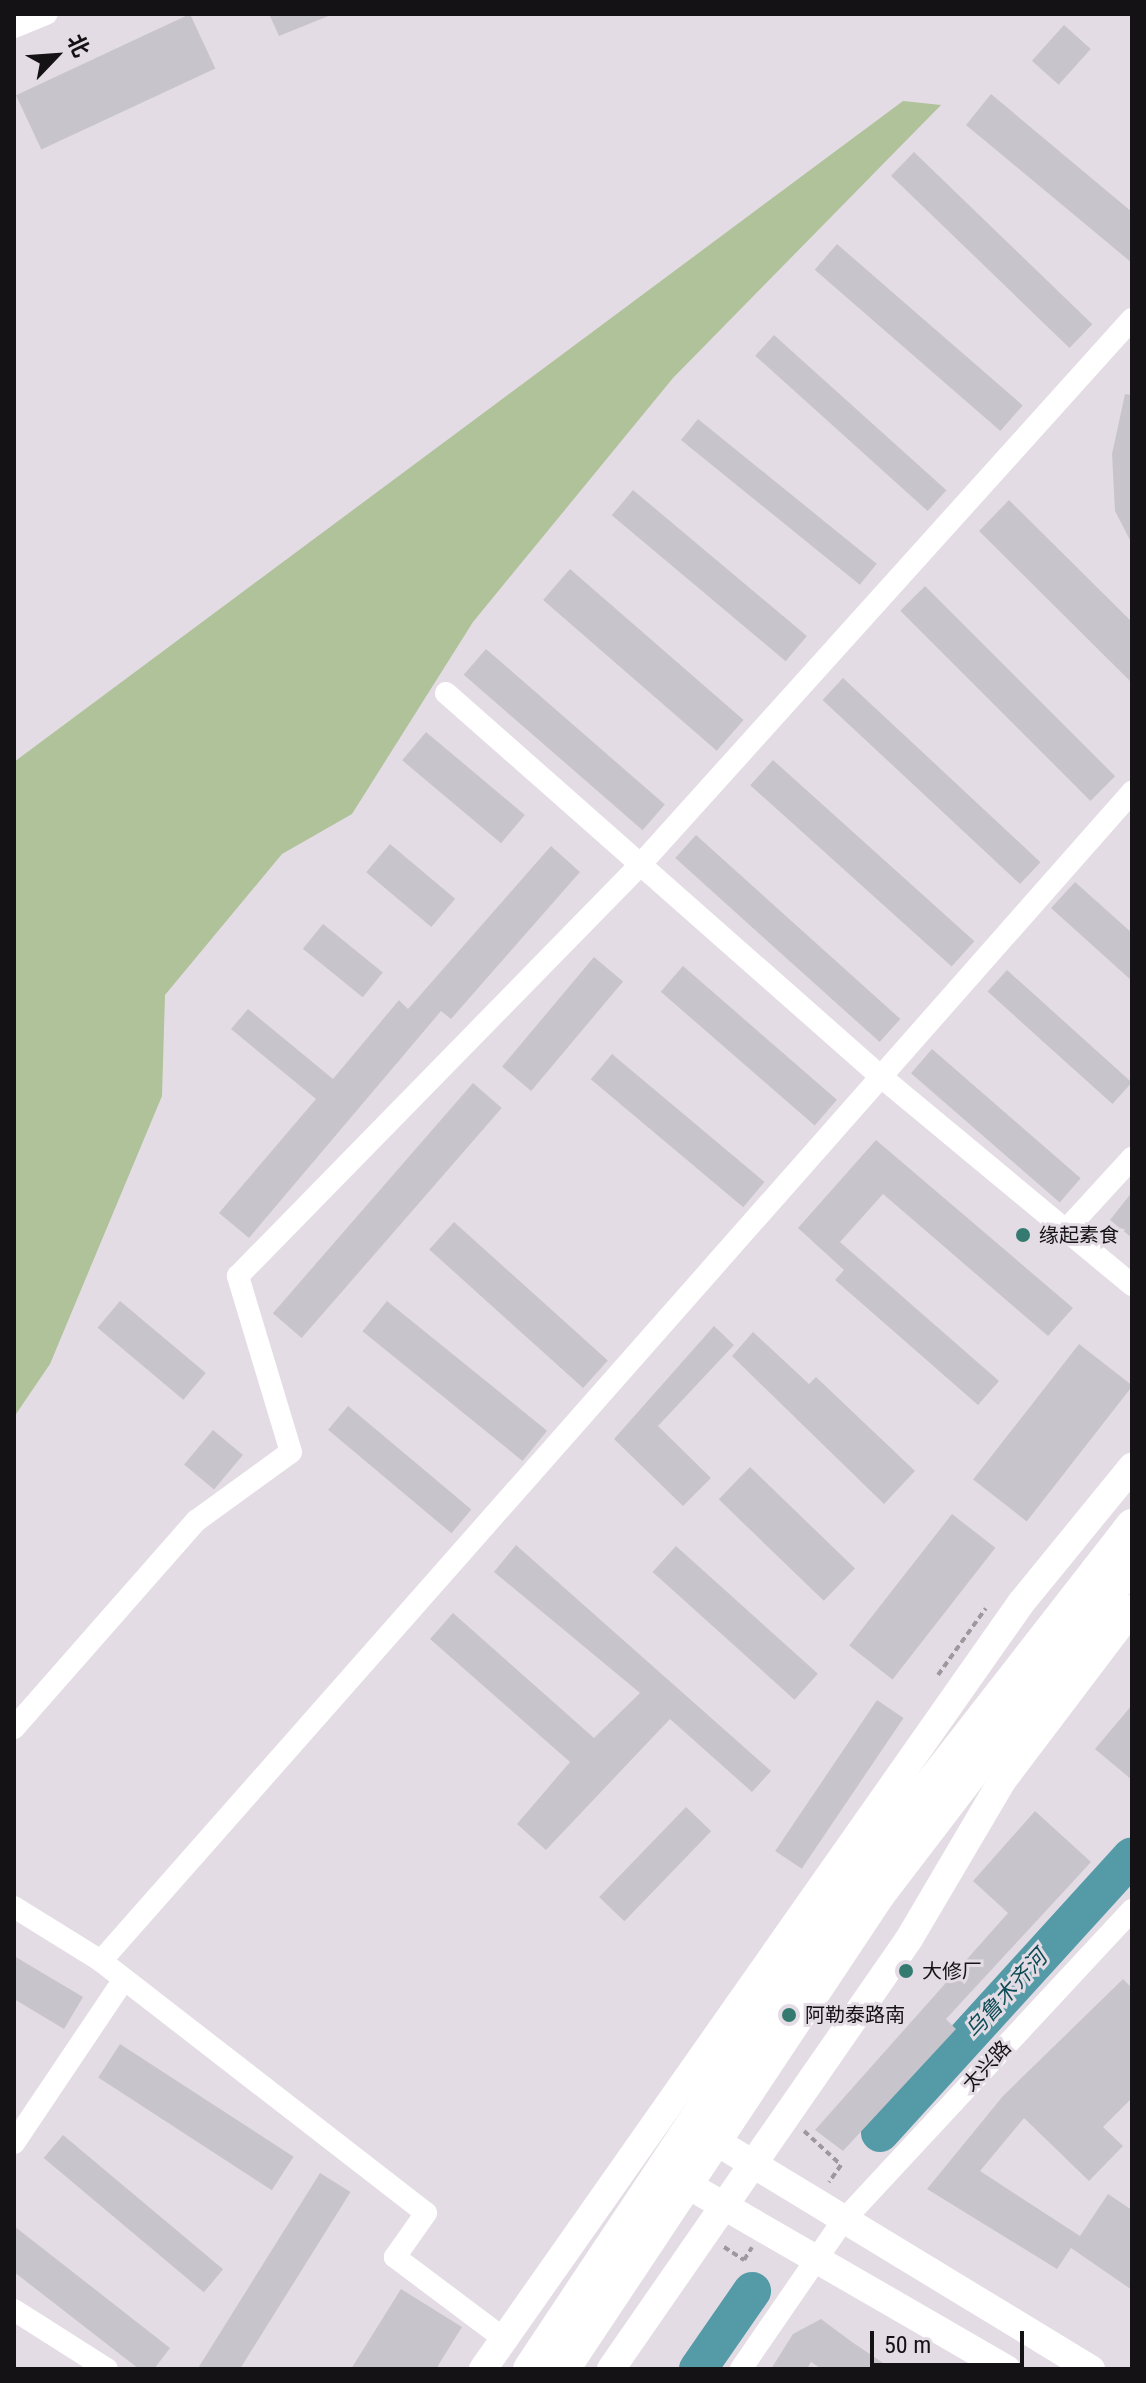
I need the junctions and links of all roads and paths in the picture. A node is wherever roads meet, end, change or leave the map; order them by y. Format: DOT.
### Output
graph roads {
  1 [pos="46,14"];
  2 [pos="14,27"];
  3 [pos="1132,319"];
  4 [pos="446,693"];
  5 [pos="1132,792"];
  6 [pos="640,865"];
  7 [pos="879,1075"];
  8 [pos="1132,1158"];
  9 [pos="1066,1230"];
  10 [pos="1132,1285"];
  11 [pos="1132,1467"];
  12 [pos="1132,1525"];
  13 [pos="1132,1564"];
  14 [pos="992,1601"];
  15 [pos="1132,1609"];
  16 [pos="938,1675"];
  17 [pos="14,1728"];
  18 [pos="14,1907"];
  19 [pos="1132,1910"];
  20 [pos="101,1961"];
  21 [pos="123,1981"];
  22 [pos="667,2109"];
  23 [pos="797,2125"];
  24 [pos="14,2143"];
  25 [pos="636,2154"];
  26 [pos="750,2165"];
  27 [pos="841,2165"];
  28 [pos="723,2208"];
  29 [pos="842,2222"];
  30 [pos="720,2244"];
  31 [pos="744,2260"];
  32 [pos="816,2261"];
  33 [pos="14,2310"];
  34 [pos="503,2338"];
  35 [pos="107,2369"];
  36 [pos="483,2369"];
  37 [pos="529,2369"];
  38 [pos="564,2369"];
  39 [pos="611,2369"];
  40 [pos="741,2369"];
  41 [pos="1006,2369"];
  42 [pos="1091,2369"];
  1 -- 2 [label="street"];
  3 -- 6 [label="street"];
  4 -- 6 [label="street"];
  5 -- 7 [label="street"];
  6 -- 7 [label="street"];
  6 -- 17 [label="street"];
  7 -- 9 [label="street"];
  7 -- 20 [label="street"];
  8 -- 9 [label="street"];
  9 -- 10 [label="street"];
  11 -- 22 [label="main road"];
  12 -- 37 [label="highway"];
  13 -- 38 [label="highway"];
  14 -- 16 [label="path"];
  15 -- 26 [label="main road"];
  18 -- 20 [label="street"];
  19 -- 29 [label="street, 太兴路"];
  20 -- 21 [label="street"];
  21 -- 24 [label="street"];
  21 -- 34 [label="street"];
  22 -- 25 [label="main road"];
  22 -- 26 [label="main road"];
  23 -- 27 [label="path"];
  25 -- 28 [label="main road"];
  25 -- 34 [label="main road"];
  26 -- 28 [label="main road"];
  26 -- 29 [label="main road"];
  28 -- 32 [label="main road"];
  28 -- 39 [label="main road"];
  29 -- 32 [label="street, 太兴路"];
  29 -- 42 [label="main road"];
  30 -- 31 [label="path"];
  32 -- 40 [label="street, 太兴路"];
  32 -- 41 [label="main road"];
  33 -- 35 [label="street"];
  34 -- 36 [label="main road"];
}
